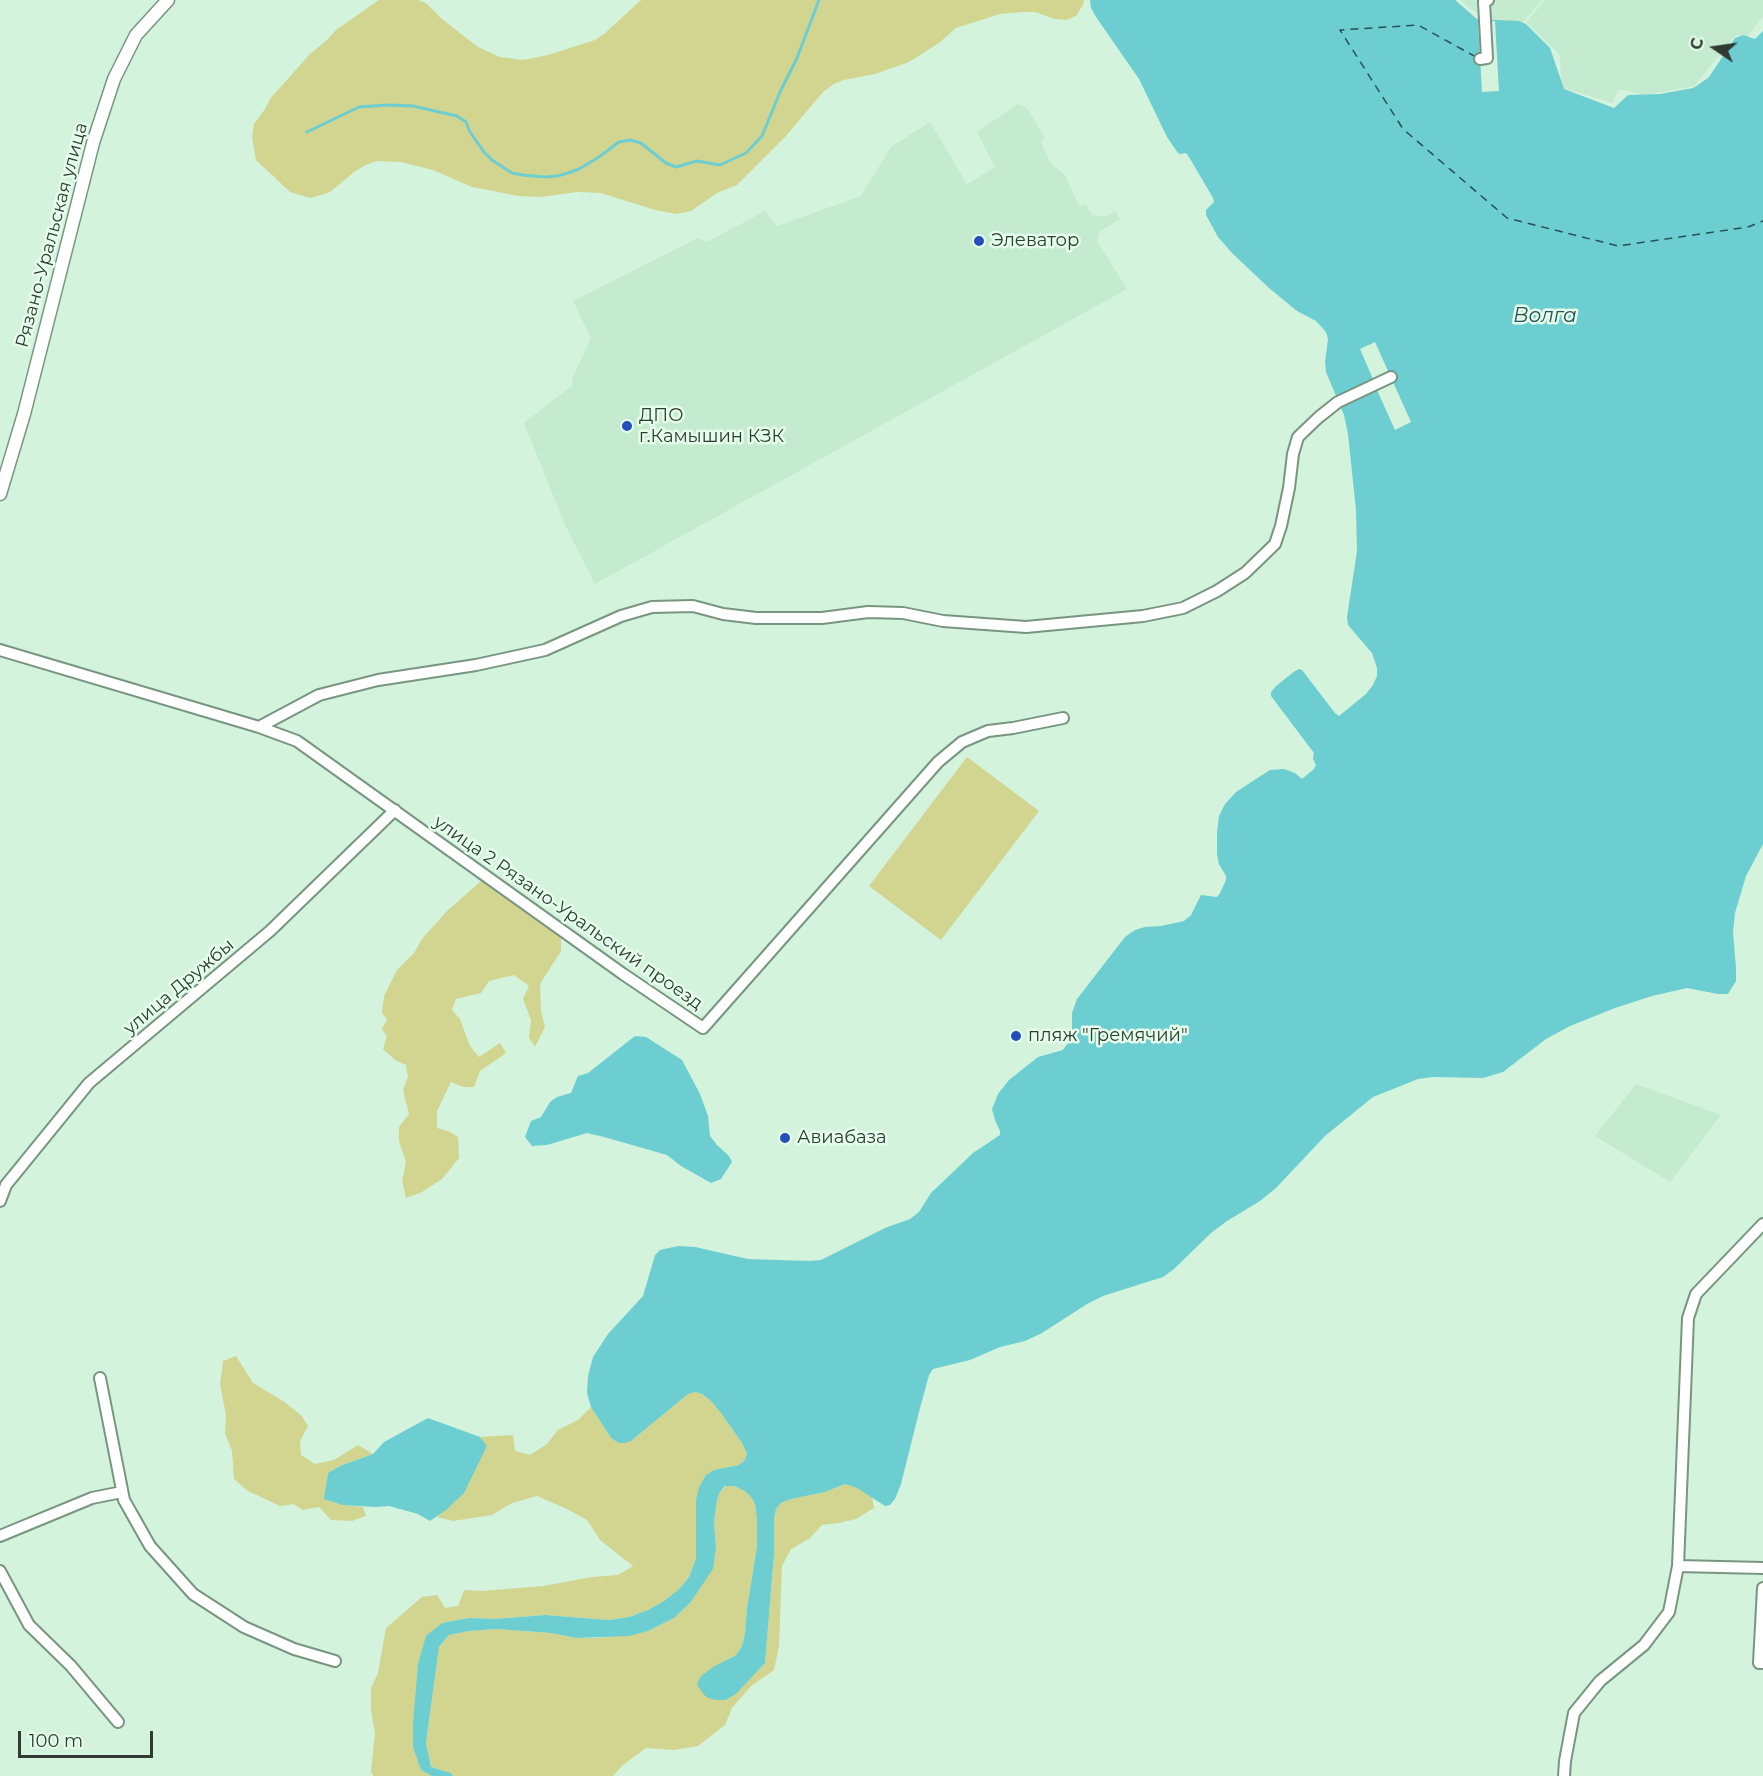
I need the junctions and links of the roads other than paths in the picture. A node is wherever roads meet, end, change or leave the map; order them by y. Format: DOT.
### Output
graph roads {
  1 [pos="168,0"];
  2 [pos="1488,0"];
  3 [pos="1480,59"];
  4 [pos="1391,378"];
  5 [pos="0,494"];
  6 [pos="0,650"];
  7 [pos="1063,718"];
  8 [pos="259,727"];
  9 [pos="395,810"];
  10 [pos="0,1201"];
  11 [pos="1763,1224"];
  12 [pos="100,1377"];
  13 [pos="122,1492"];
  14 [pos="0,1536"];
  15 [pos="1678,1566"];
  16 [pos="1763,1568"];
  17 [pos="0,1571"];
  18 [pos="1763,1588"];
  19 [pos="335,1661"];
  20 [pos="1761,1663"];
  21 [pos="117,1722"];
  22 [pos="1564,1776"];
  1 -- 5 [label="main road, Рязано-Уральская улица"];
  2 -- 3 [label="street"];
  4 -- 8 [label="street"];
  6 -- 8 [label="street, улица 2 Рязано-Уральский проезд"];
  7 -- 9 [label="street, улица 2 Рязано-Уральский проезд"];
  8 -- 9 [label="street, улица 2 Рязано-Уральский проезд"];
  9 -- 10 [label="street, улица Дружбы"];
  11 -- 15 [label="street"];
  12 -- 13 [label="street"];
  13 -- 14 [label="street"];
  13 -- 19 [label="street"];
  15 -- 16 [label="street"];
  15 -- 22 [label="street"];
  17 -- 21 [label="street"];
  18 -- 20 [label="street"];
}
